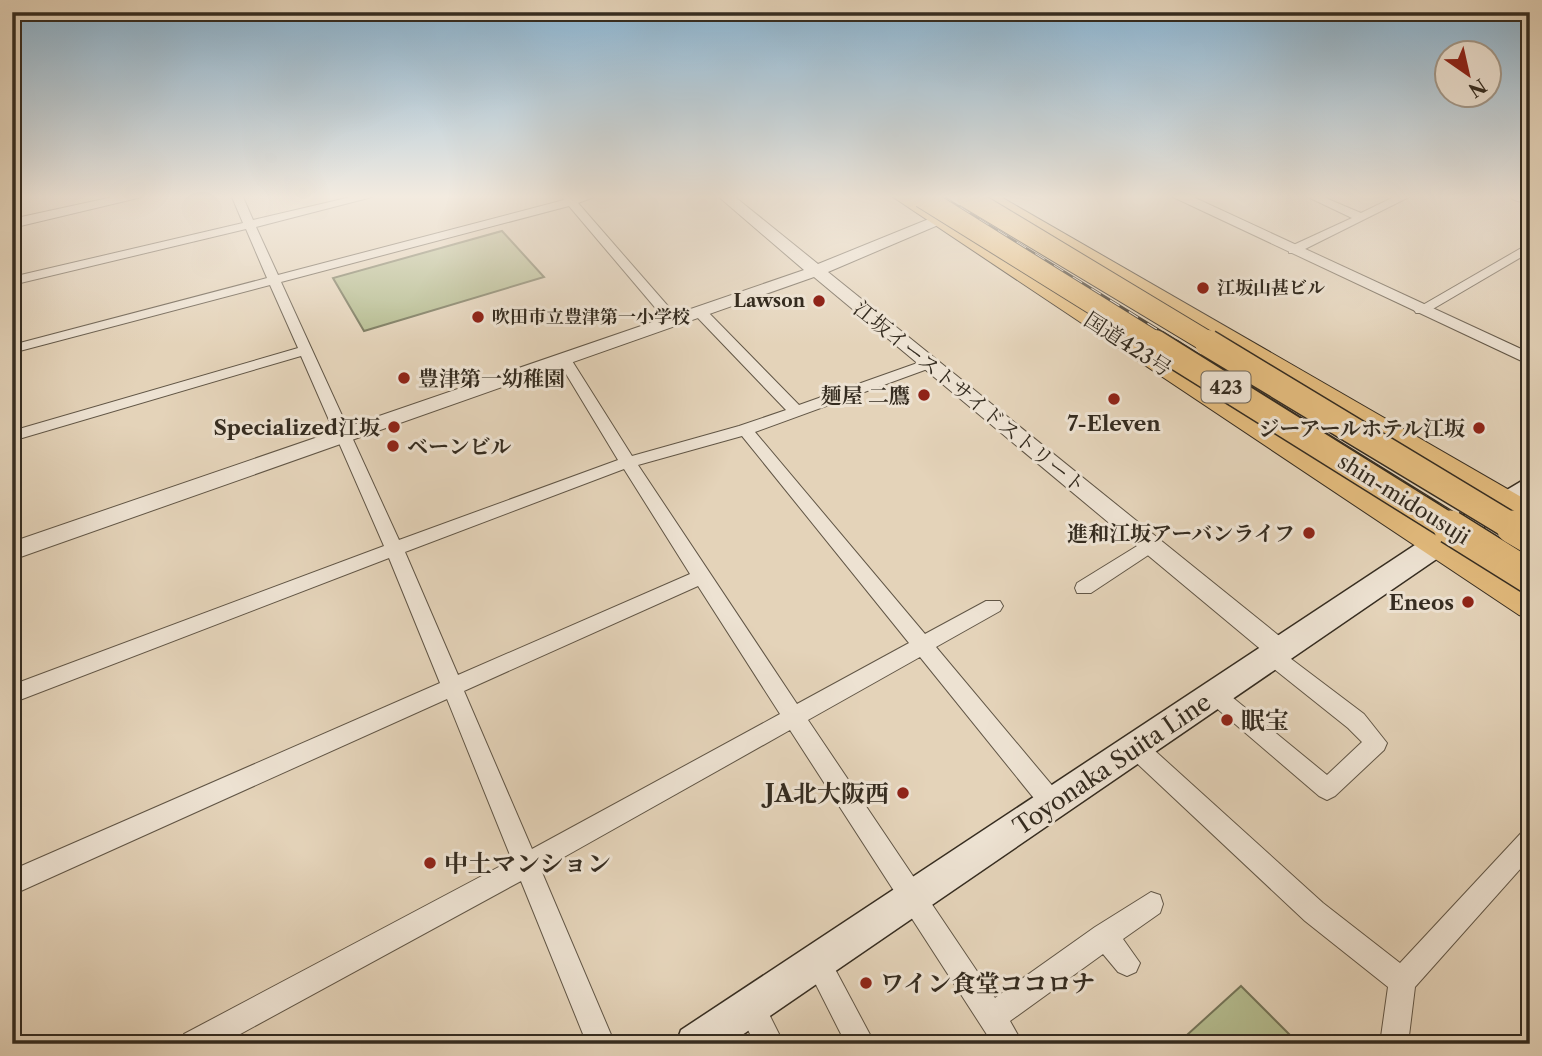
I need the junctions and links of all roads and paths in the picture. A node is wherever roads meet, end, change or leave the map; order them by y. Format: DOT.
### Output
graph roads {
  1 [pos="159,246"];
  2 [pos="258,246"];
  3 [pos="400,246"];
  4 [pos="609,246"];
  5 [pos="787,246"];
  6 [pos="880,246"];
  7 [pos="978,246"];
  8 [pos="1001,246"];
  9 [pos="1049,246"];
  10 [pos="1074,246"];
  11 [pos="1285,246"];
  12 [pos="1301,246"];
  13 [pos="1530,247"];
  14 [pos="1293,250"];
  15 [pos="817,271"];
  16 [pos="12,281"];
  17 [pos="274,281"];
  18 [pos="1421,310"];
  19 [pos="700,312"];
  20 [pos="674,321"];
  21 [pos="12,349"];
  22 [pos="305,350"];
  23 [pos="564,359"];
  24 [pos="1530,360"];
  25 [pos="928,364"];
  26 [pos="797,412"];
  27 [pos="745,430"];
  28 [pos="343,435"];
  29 [pos="12,436"];
  30 [pos="627,463"];
  31 [pos="1530,485"];
  32 [pos="1506,501"];
  33 [pos="1530,515"];
  34 [pos="1530,537"];
  35 [pos="1150,545"];
  36 [pos="1436,545"];
  37 [pos="12,551"];
  38 [pos="395,551"];
  39 [pos="700,576"];
  40 [pos="1530,577"];
  41 [pos="1084,587"];
  42 [pos="993,606"];
  43 [pos="1530,606"];
  44 [pos="921,644"];
  45 [pos="1275,652"];
  46 [pos="451,687"];
  47 [pos="12,694"];
  48 [pos="1214,694"];
  49 [pos="792,718"];
  50 [pos="1135,747"];
  51 [pos="1053,804"];
  52 [pos="1530,840"];
  53 [pos="527,865"];
  54 [pos="12,883"];
  55 [pos="915,897"];
  56 [pos="1150,904"];
  57 [pos="1104,936"];
  58 [pos="818,963"];
  59 [pos="1127,963"];
  60 [pos="1402,981"];
  61 [pos="751,1008"];
  62 [pos="992,1017"];
  63 [pos="194,1044"];
  64 [pos="601,1044"];
  65 [pos="695,1044"];
  66 [pos="770,1044"];
  67 [pos="861,1044"];
  68 [pos="1009,1044"];
  69 [pos="1394,1044"];
  1 -- 16 [label="street"];
  2 -- 17 [label="street"];
  3 -- 17 [label="street"];
  4 -- 20 [label="street"];
  5 -- 15 [label="street, 江坂イーストサイドストリート"];
  6 -- 15 [label="street"];
  7 -- 36 [label="highway, 国道423号 / 423"];
  8 -- 40 [label="highway, shin-midousuji / 423, bridge"];
  9 -- 34 [label="highway, shin-midousuji / 423, bridge"];
  10 -- 32 [label="highway, 423"];
  11 -- 14 [label="street"];
  12 -- 14 [label="street"];
  13 -- 18 [label="street"];
  14 -- 18 [label="street"];
  15 -- 19 [label="street"];
  15 -- 25 [label="street, 江坂イーストサイドストリート"];
  17 -- 21 [label="street"];
  17 -- 22 [label="street"];
  18 -- 24 [label="street"];
  19 -- 20 [label="street"];
  19 -- 26 [label="street"];
  20 -- 23 [label="street"];
  22 -- 28 [label="street"];
  22 -- 29 [label="street"];
  23 -- 28 [label="street"];
  23 -- 30 [label="street"];
  25 -- 26 [label="street"];
  25 -- 35 [label="street, 江坂イーストサイドストリート"];
  26 -- 27 [label="street"];
  27 -- 30 [label="street"];
  27 -- 44 [label="street"];
  28 -- 37 [label="street"];
  28 -- 38 [label="street"];
  30 -- 38 [label="street"];
  30 -- 39 [label="street"];
  31 -- 32 [label="main road, Toyonaka Suita Line"];
  32 -- 33 [label="highway, 423"];
  32 -- 36 [label="main road, Toyonaka Suita Line"];
  35 -- 41 [label="street"];
  35 -- 45 [label="street, 江坂イーストサイドストリート"];
  36 -- 43 [label="highway, 国道423号 / 423"];
  36 -- 45 [label="main road, Toyonaka Suita Line"];
  38 -- 46 [label="street"];
  38 -- 47 [label="street"];
  39 -- 46 [label="street"];
  39 -- 49 [label="street"];
  42 -- 44 [label="street"];
  44 -- 49 [label="street"];
  44 -- 51 [label="street"];
  45 -- 48 [label="main road, Toyonaka Suita Line"];
  45 -- 48 [label="street"];
  46 -- 53 [label="street"];
  46 -- 54 [label="street"];
  48 -- 50 [label="main road, Toyonaka Suita Line"];
  49 -- 53 [label="street"];
  49 -- 55 [label="street"];
  50 -- 51 [label="main road, Toyonaka Suita Line"];
  50 -- 60 [label="street"];
  51 -- 55 [label="main road, Toyonaka Suita Line"];
  52 -- 60 [label="street"];
  53 -- 63 [label="street"];
  53 -- 64 [label="street"];
  55 -- 58 [label="main road, Toyonaka Suita Line"];
  55 -- 62 [label="street"];
  56 -- 57 [label="street"];
  57 -- 59 [label="street"];
  57 -- 62 [label="street"];
  58 -- 61 [label="main road, Toyonaka Suita Line"];
  58 -- 67 [label="street"];
  60 -- 69 [label="street"];
  61 -- 65 [label="main road, Toyonaka Suita Line"];
  61 -- 66 [label="street"];
  62 -- 68 [label="street"];
}
